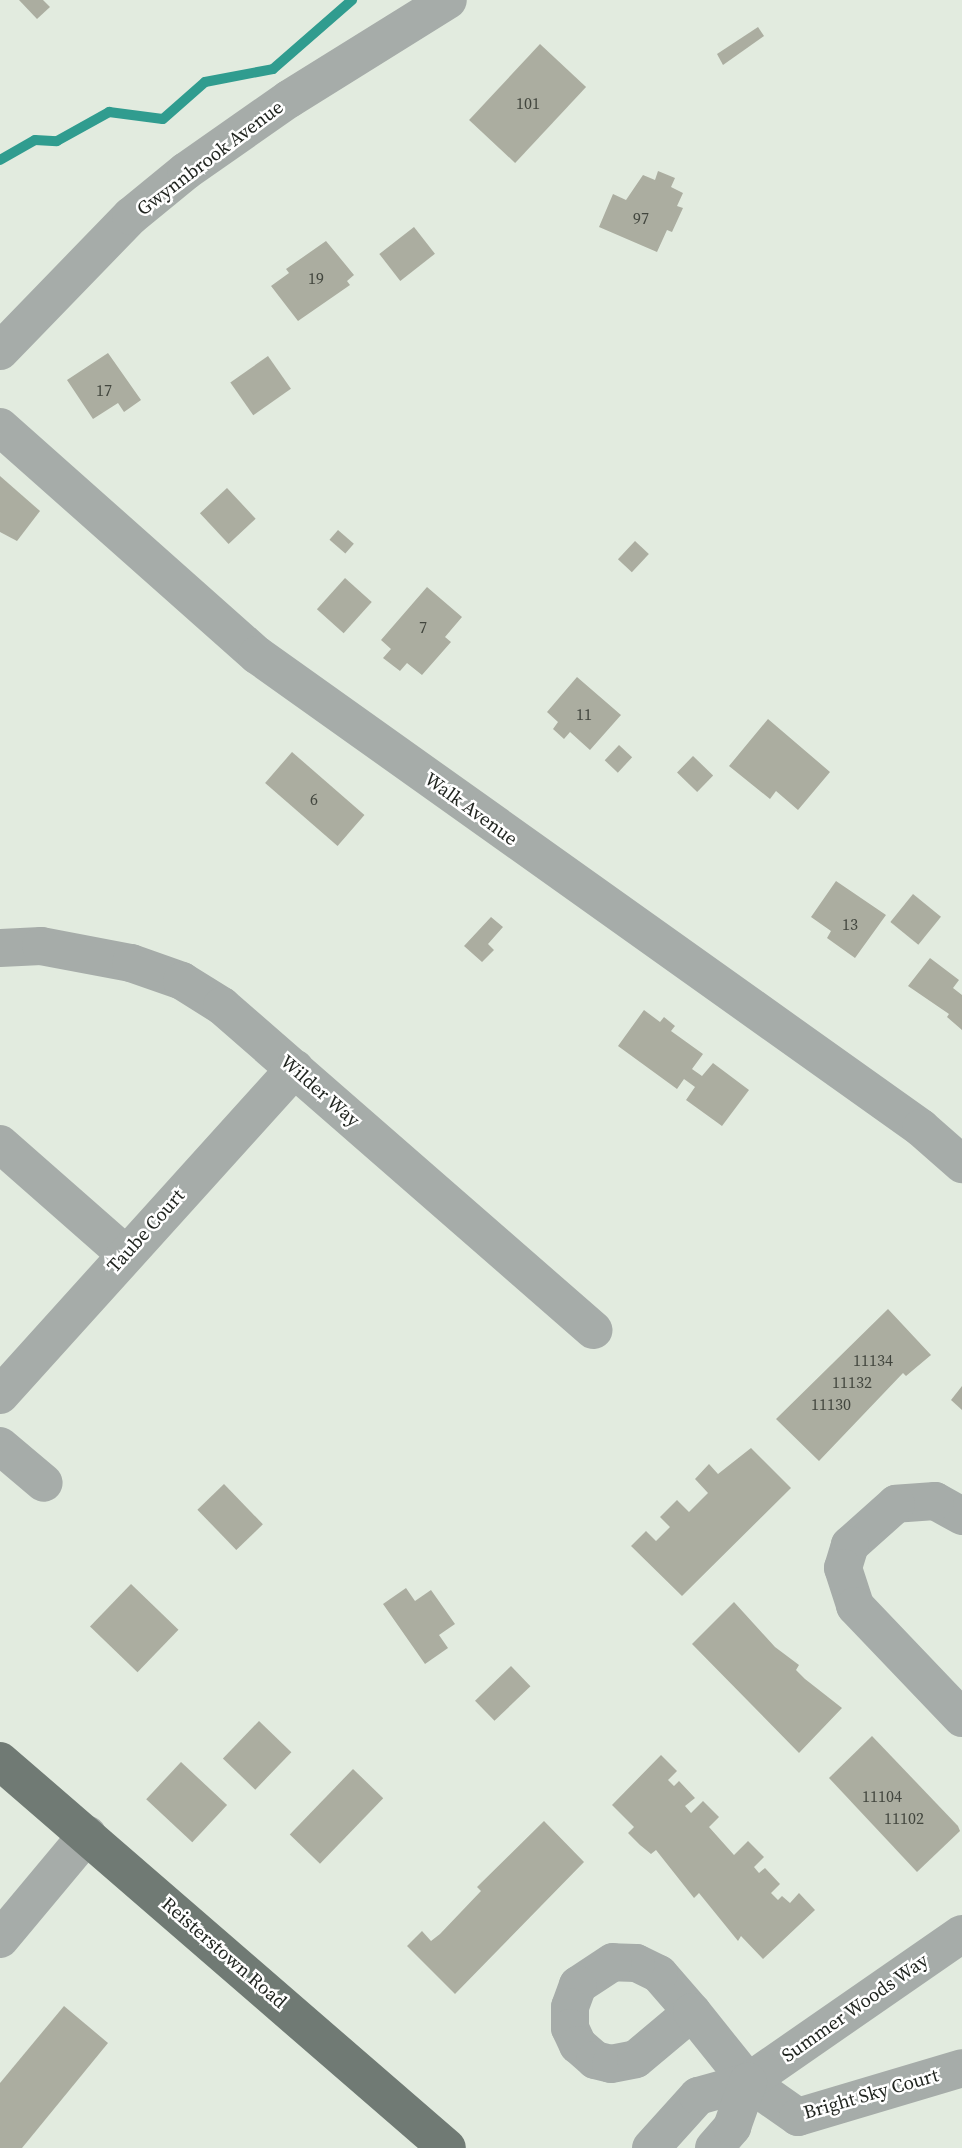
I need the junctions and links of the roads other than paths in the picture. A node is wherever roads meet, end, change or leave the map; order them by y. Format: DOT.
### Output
graph roads {
  1 [pos="448,0"];
  2 [pos="0,351"];
  3 [pos="0,427"];
  4 [pos="0,948"];
  5 [pos="295,1068"];
  6 [pos="0,1144"];
  7 [pos="962,1164"];
  8 [pos="125,1254"];
  9 [pos="594,1330"];
  10 [pos="0,1395"];
  11 [pos="0,1446"];
  12 [pos="44,1483"];
  13 [pos="962,1516"];
  14 [pos="962,1718"];
  15 [pos="0,1761"];
  16 [pos="87,1835"];
  17 [pos="962,1934"];
  18 [pos="0,1939"];
  19 [pos="692,2012"];
  20 [pos="962,2068"];
  21 [pos="748,2082"];
  22 [pos="447,2148"];
  23 [pos="651,2148"];
  24 [pos="714,2148"];
  1 -- 2 [label="street, Gwynnbrook Avenue"];
  3 -- 7 [label="street, Walk Avenue"];
  4 -- 5 [label="street, Wilder Way"];
  5 -- 8 [label="street, Taube Court"];
  5 -- 9 [label="street, Wilder Way"];
  6 -- 8 [label="street"];
  8 -- 10 [label="street, Taube Court"];
  11 -- 12 [label="street"];
  13 -- 14 [label="street"];
  15 -- 16 [label="main road, Reisterstown Road"];
  16 -- 18 [label="street"];
  16 -- 22 [label="main road, Reisterstown Road"];
  17 -- 21 [label="street, Summer Woods Way"];
  19 -- 21 [label="street"];
  20 -- 21 [label="street, Bright Sky Court"];
  21 -- 23 [label="street, Summer Woods Way"];
  21 -- 24 [label="street"];
}
